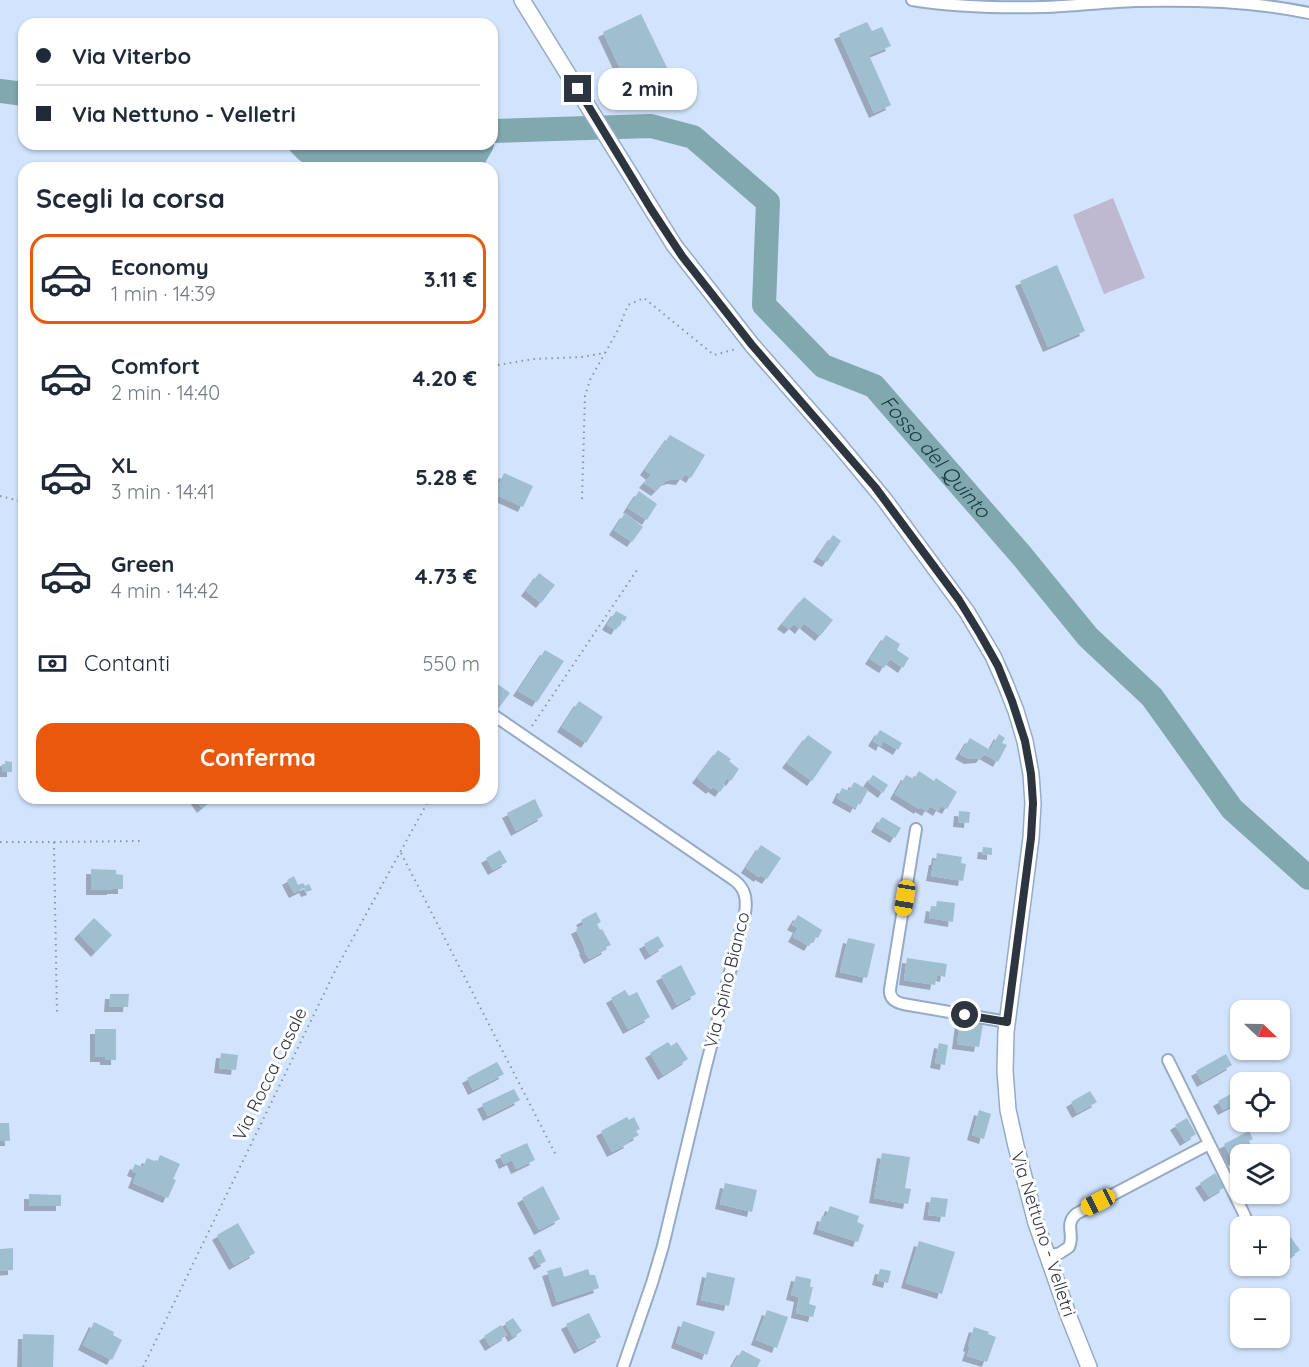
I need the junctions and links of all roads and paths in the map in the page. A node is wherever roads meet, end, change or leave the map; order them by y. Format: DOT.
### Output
graph roads {
  1 [pos="522,0"];
  2 [pos="912,0"];
  3 [pos="1309,13"];
  4 [pos="752,345"];
  5 [pos="605,353"];
  6 [pos="498,365"];
  7 [pos="0,496"];
  8 [pos="582,499"];
  9 [pos="18,500"];
  10 [pos="639,567"];
  11 [pos="498,718"];
  12 [pos="525,736"];
  13 [pos="427,804"];
  14 [pos="916,829"];
  15 [pos="142,840"];
  16 [pos="0,842"];
  17 [pos="54,842"];
  18 [pos="400,851"];
  19 [pos="57,1016"];
  20 [pos="1007,1022"];
  21 [pos="1168,1060"];
  22 [pos="1209,1144"];
  23 [pos="557,1157"];
  24 [pos="1245,1216"];
  25 [pos="1047,1256"];
  26 [pos="143,1367"];
  27 [pos="623,1367"];
  28 [pos="1089,1367"];
  1 -- 4 [label="main road, Via Nettuno - Velletri"];
  2 -- 3 [label="street"];
  4 -- 5 [label="path"];
  4 -- 20 [label="main road, Via Nettuno - Velletri"];
  5 -- 6 [label="path"];
  5 -- 8 [label="path"];
  7 -- 9 [label="path"];
  10 -- 12 [label="path"];
  11 -- 12 [label="street, Via Spino Bianco"];
  12 -- 27 [label="street, Via Spino Bianco"];
  13 -- 18 [label="path, Via Rocca Casale"];
  14 -- 20 [label="street"];
  15 -- 17 [label="path"];
  16 -- 17 [label="path"];
  17 -- 19 [label="path"];
  18 -- 23 [label="path"];
  18 -- 26 [label="path, Via Rocca Casale"];
  20 -- 25 [label="main road, Via Nettuno - Velletri"];
  21 -- 22 [label="street"];
  22 -- 24 [label="street"];
  22 -- 25 [label="street"];
  25 -- 28 [label="main road, Via Nettuno - Velletri"];
}
